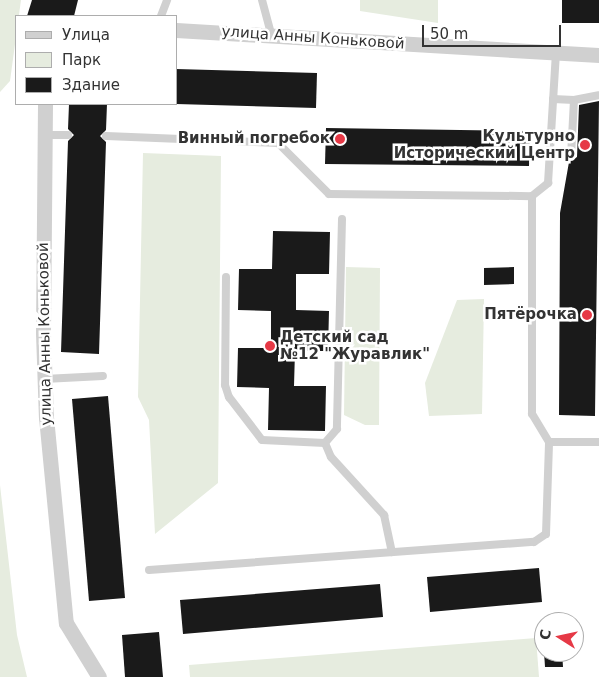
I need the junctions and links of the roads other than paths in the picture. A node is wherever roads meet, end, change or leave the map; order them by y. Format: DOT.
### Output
graph roads {
  1 [pos="167,0"];
  2 [pos="262,0"];
  3 [pos="161,15"];
  4 [pos="178,30"];
  5 [pos="271,34"];
  6 [pos="556,52"];
  7 [pos="599,55"];
  8 [pos="599,95"];
  9 [pos="553,99"];
  10 [pos="574,100"];
  11 [pos="45,105"];
  12 [pos="43,135"];
  13 [pos="68,135"];
  14 [pos="106,136"];
  15 [pos="571,157"];
  16 [pos="532,196"];
  17 [pos="342,219"];
  18 [pos="226,277"];
  19 [pos="103,376"];
  20 [pos="44,378"];
  21 [pos="549,442"];
  22 [pos="599,442"];
  23 [pos="325,443"];
  24 [pos="392,552"];
  25 [pos="149,570"];
  26 [pos="99,677"];
  1 -- 3 [label="lane"];
  2 -- 5 [label="lane"];
  4 -- 5 [label="street, улица Анны Коньковой"];
  5 -- 6 [label="street, улица Анны Коньковой"];
  6 -- 7 [label="street, улица Анны Коньковой"];
  6 -- 9 [label="lane"];
  8 -- 10 [label="lane"];
  9 -- 10 [label="lane"];
  9 -- 16 [label="lane"];
  10 -- 15 [label="lane"];
  11 -- 12 [label="street, улица Анны Коньковой"];
  12 -- 13 [label="lane"];
  12 -- 20 [label="street, улица Анны Коньковой"];
  14 -- 16 [label="lane"];
  16 -- 21 [label="lane"];
  17 -- 23 [label="lane"];
  18 -- 23 [label="lane"];
  19 -- 20 [label="lane"];
  20 -- 26 [label="street, улица Анны Коньковой"];
  21 -- 22 [label="lane"];
  21 -- 24 [label="lane"];
  23 -- 24 [label="lane"];
  24 -- 25 [label="lane"];
}
